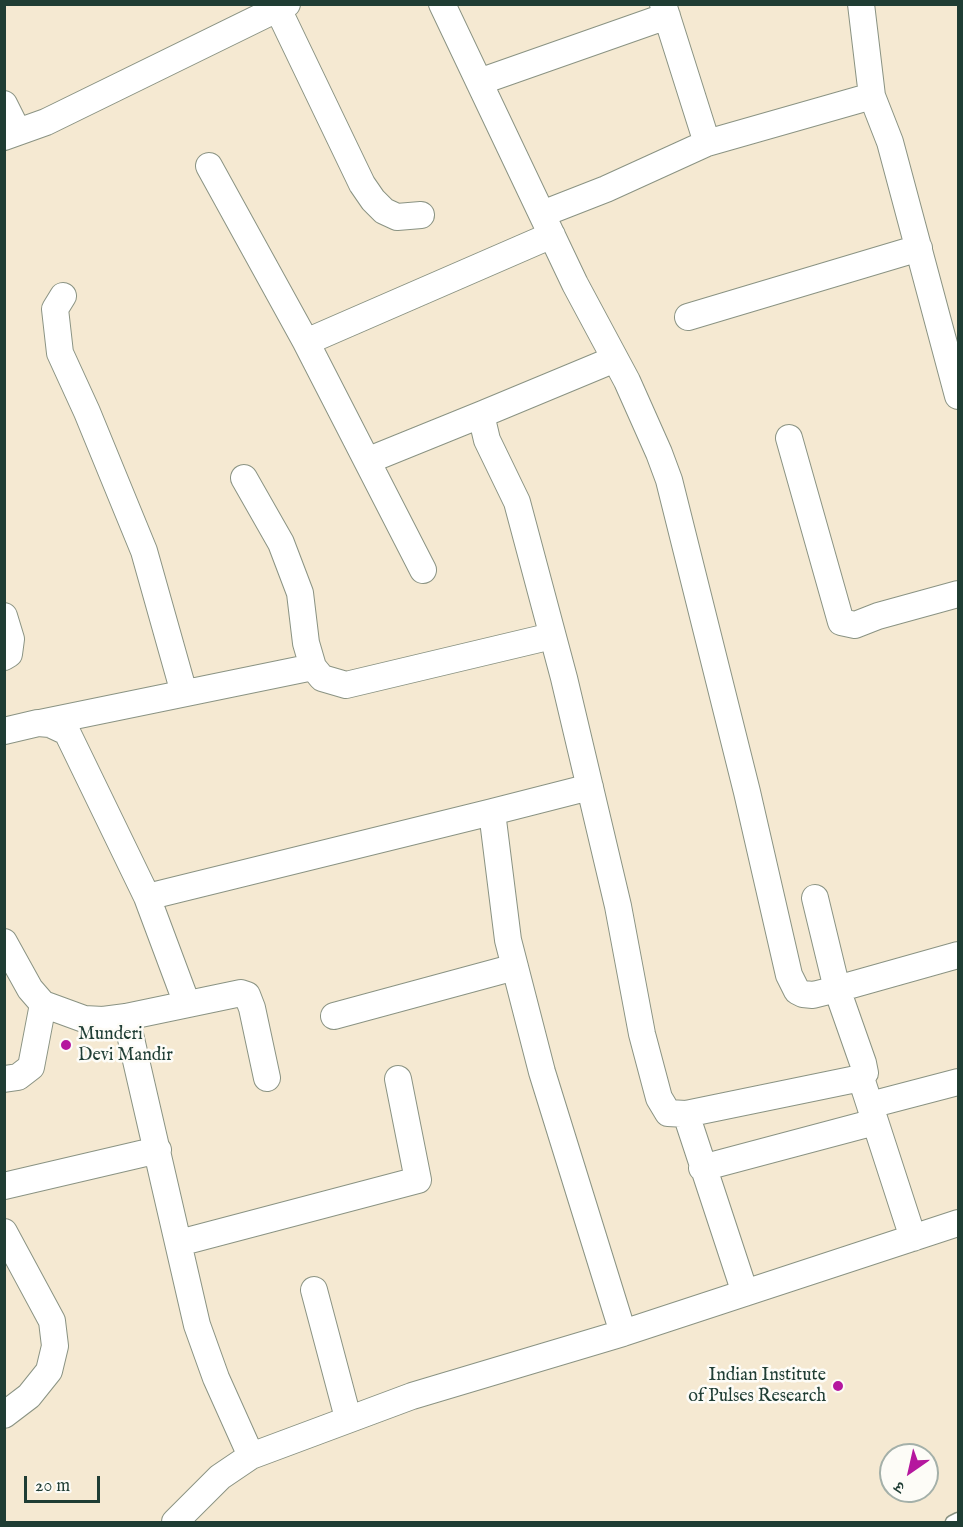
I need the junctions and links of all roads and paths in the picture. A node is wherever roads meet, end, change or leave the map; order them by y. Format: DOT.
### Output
graph roads {
  1 [pos="442,4"];
  2 [pos="861,4"];
  3 [pos="283,7"];
  4 [pos="665,10"];
  5 [pos="479,82"];
  6 [pos="872,96"];
  7 [pos="4,104"];
  8 [pos="11,135"];
  9 [pos="707,143"];
  10 [pos="209,166"];
  11 [pos="421,215"];
  12 [pos="547,224"];
  13 [pos="919,248"];
  14 [pos="63,296"];
  15 [pos="688,317"];
  16 [pos="306,342"];
  17 [pos="615,360"];
  18 [pos="958,396"];
  19 [pos="485,413"];
  20 [pos="789,438"];
  21 [pos="369,460"];
  22 [pos="244,478"];
  23 [pos="423,570"];
  24 [pos="958,594"];
  25 [pos="4,616"];
  26 [pos="552,636"];
  27 [pos="4,657"];
  28 [pos="313,667"];
  29 [pos="184,693"];
  30 [pos="38,723"];
  31 [pos="4,731"];
  32 [pos="590,787"];
  33 [pos="492,812"];
  34 [pos="147,897"];
  35 [pos="815,898"];
  36 [pos="4,942"];
  37 [pos="958,955"];
  38 [pos="515,967"];
  39 [pos="837,990"];
  40 [pos="43,1004"];
  41 [pos="187,1004"];
  42 [pos="334,1016"];
  43 [pos="126,1017"];
  44 [pos="4,1078"];
  45 [pos="267,1078"];
  46 [pos="861,1078"];
  47 [pos="398,1079"];
  48 [pos="958,1082"];
  49 [pos="686,1113"];
  50 [pos="872,1113"];
  51 [pos="158,1150"];
  52 [pos="702,1168"];
  53 [pos="4,1186"];
  54 [pos="958,1223"];
  55 [pos="4,1232"];
  56 [pos="913,1238"];
  57 [pos="179,1243"];
  58 [pos="314,1290"];
  59 [pos="745,1293"];
  60 [pos="622,1333"];
  61 [pos="4,1415"];
  62 [pos="348,1418"];
  63 [pos="251,1456"];
  64 [pos="958,1519"];
  65 [pos="175,1522"];
  66 [pos="952,1522"];
  1 -- 5 [label="street"];
  2 -- 6 [label="street"];
  3 -- 8 [label="street"];
  3 -- 11 [label="street"];
  4 -- 5 [label="street"];
  4 -- 9 [label="street"];
  5 -- 12 [label="street"];
  6 -- 9 [label="street"];
  6 -- 13 [label="street"];
  7 -- 8 [label="street"];
  9 -- 12 [label="street"];
  10 -- 16 [label="street"];
  12 -- 16 [label="street"];
  12 -- 17 [label="street"];
  13 -- 15 [label="street"];
  13 -- 18 [label="street"];
  14 -- 29 [label="street"];
  16 -- 21 [label="street"];
  17 -- 19 [label="street"];
  17 -- 39 [label="street"];
  19 -- 21 [label="street"];
  19 -- 26 [label="street"];
  20 -- 24 [label="street"];
  21 -- 23 [label="street"];
  22 -- 28 [label="street"];
  25 -- 27 [label="street"];
  26 -- 28 [label="street"];
  26 -- 32 [label="street"];
  28 -- 29 [label="street"];
  29 -- 30 [label="street"];
  30 -- 31 [label="street"];
  30 -- 34 [label="street"];
  32 -- 33 [label="street"];
  32 -- 49 [label="street"];
  33 -- 34 [label="street"];
  33 -- 38 [label="street"];
  34 -- 41 [label="street"];
  35 -- 39 [label="street"];
  36 -- 40 [label="street"];
  37 -- 39 [label="street"];
  38 -- 42 [label="street"];
  38 -- 60 [label="street"];
  39 -- 46 [label="street"];
  40 -- 43 [label="street"];
  40 -- 44 [label="street"];
  41 -- 43 [label="street"];
  41 -- 45 [label="street"];
  43 -- 51 [label="street"];
  46 -- 49 [label="street"];
  46 -- 50 [label="street"];
  47 -- 57 [label="street"];
  48 -- 50 [label="street"];
  49 -- 52 [label="street"];
  50 -- 52 [label="street"];
  50 -- 56 [label="street"];
  51 -- 53 [label="street"];
  51 -- 57 [label="street"];
  52 -- 59 [label="street"];
  54 -- 56 [label="street"];
  55 -- 61 [label="street"];
  56 -- 59 [label="street"];
  57 -- 63 [label="street"];
  58 -- 62 [label="street"];
  59 -- 60 [label="street"];
  60 -- 62 [label="street"];
  62 -- 63 [label="street"];
  63 -- 65 [label="street"];
  64 -- 66 [label="lane"];
}
